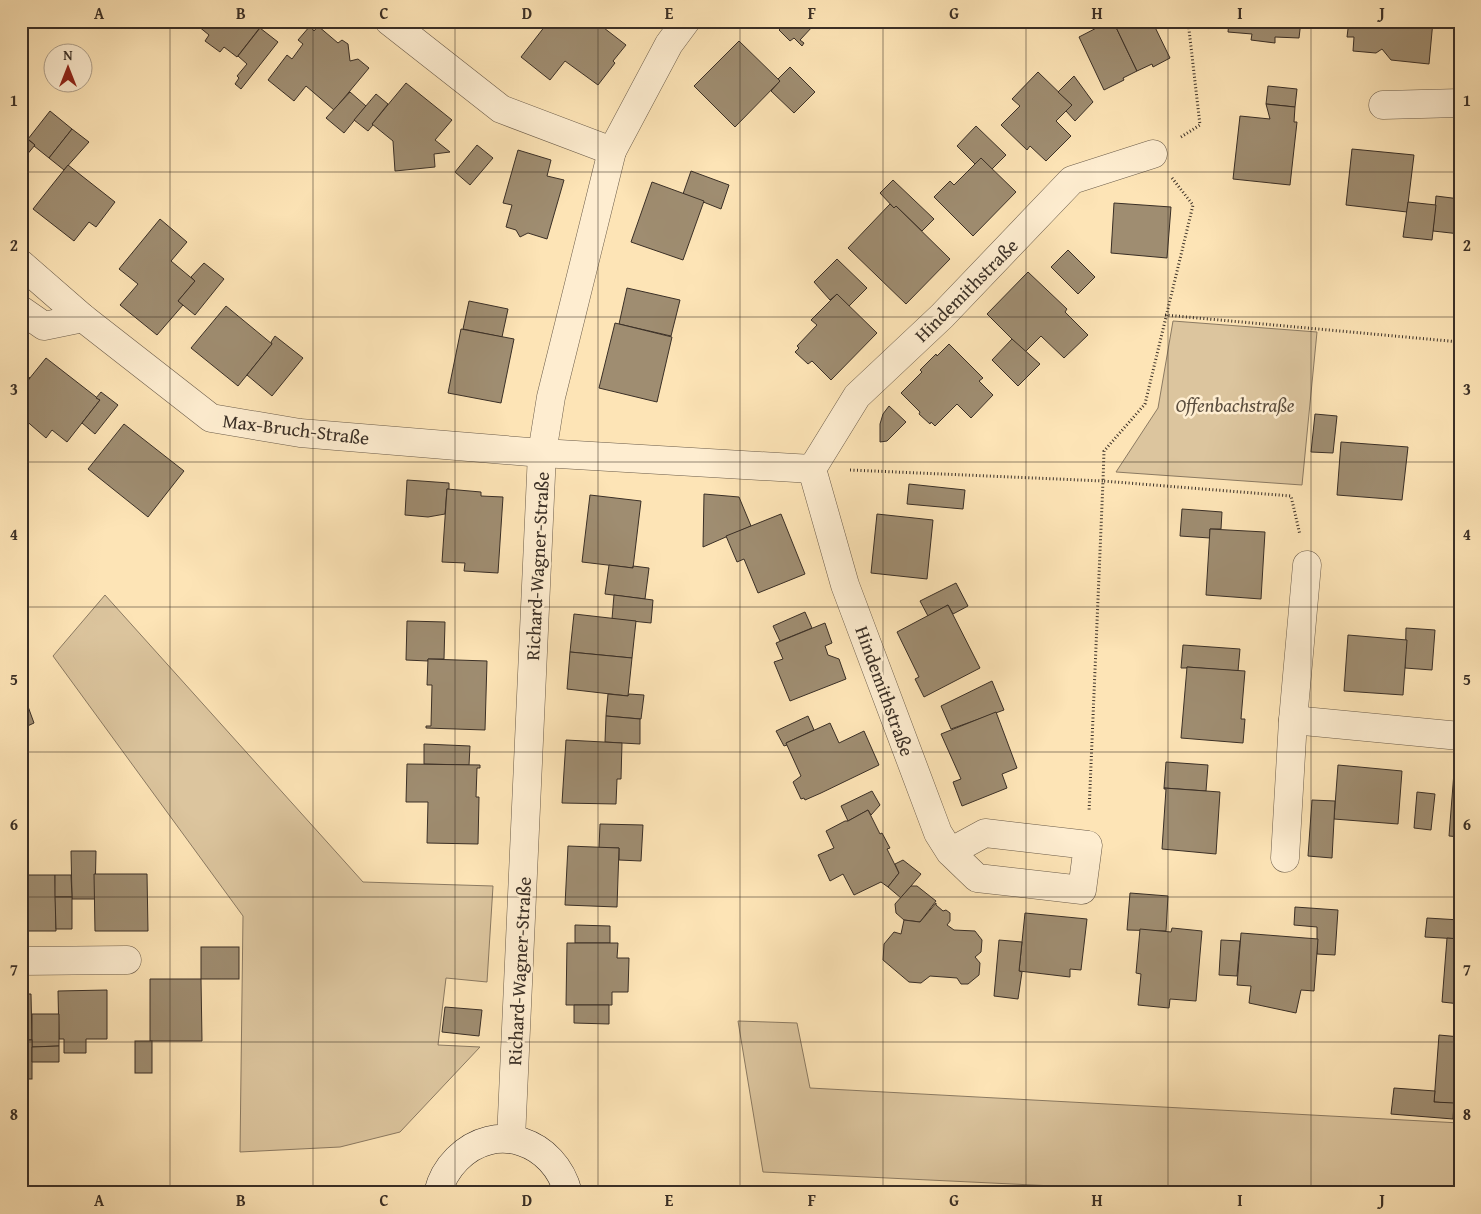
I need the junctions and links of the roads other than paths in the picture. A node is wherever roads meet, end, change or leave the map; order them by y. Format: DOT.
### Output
graph roads {
  1 [pos="389,21"];
  2 [pos="686,21"];
  3 [pos="1460,102"];
  4 [pos="1383,105"];
  5 [pos="612,151"];
  6 [pos="1153,154"];
  7 [pos="21,264"];
  8 [pos="21,310"];
  9 [pos="83,318"];
  10 [pos="542,453"];
  11 [pos="812,469"];
  12 [pos="1307,565"];
  13 [pos="1293,720"];
  14 [pos="1460,736"];
  15 [pos="950,852"];
  16 [pos="1285,858"];
  17 [pos="126,960"];
  18 [pos="21,961"];
  19 [pos="511,1139"];
  20 [pos="438,1193"];
  21 [pos="568,1193"];
  1 -- 5 [label="street"];
  2 -- 5 [label="street, Richard-Wagner-Straße"];
  3 -- 4 [label="street"];
  5 -- 10 [label="street, Richard-Wagner-Straße"];
  6 -- 11 [label="street, Hindemithstraße"];
  7 -- 9 [label="street, Max-Bruch-Straße"];
  8 -- 9 [label="street"];
  9 -- 10 [label="street, Max-Bruch-Straße"];
  10 -- 11 [label="street"];
  10 -- 19 [label="street, Richard-Wagner-Straße"];
  11 -- 15 [label="street, Hindemithstraße"];
  12 -- 13 [label="street"];
  13 -- 14 [label="street"];
  13 -- 16 [label="street"];
  15 -- 15 [label="street, Hindemithstraße"];
  17 -- 18 [label="street"];
  19 -- 20 [label="street"];
  19 -- 21 [label="street"];
}
